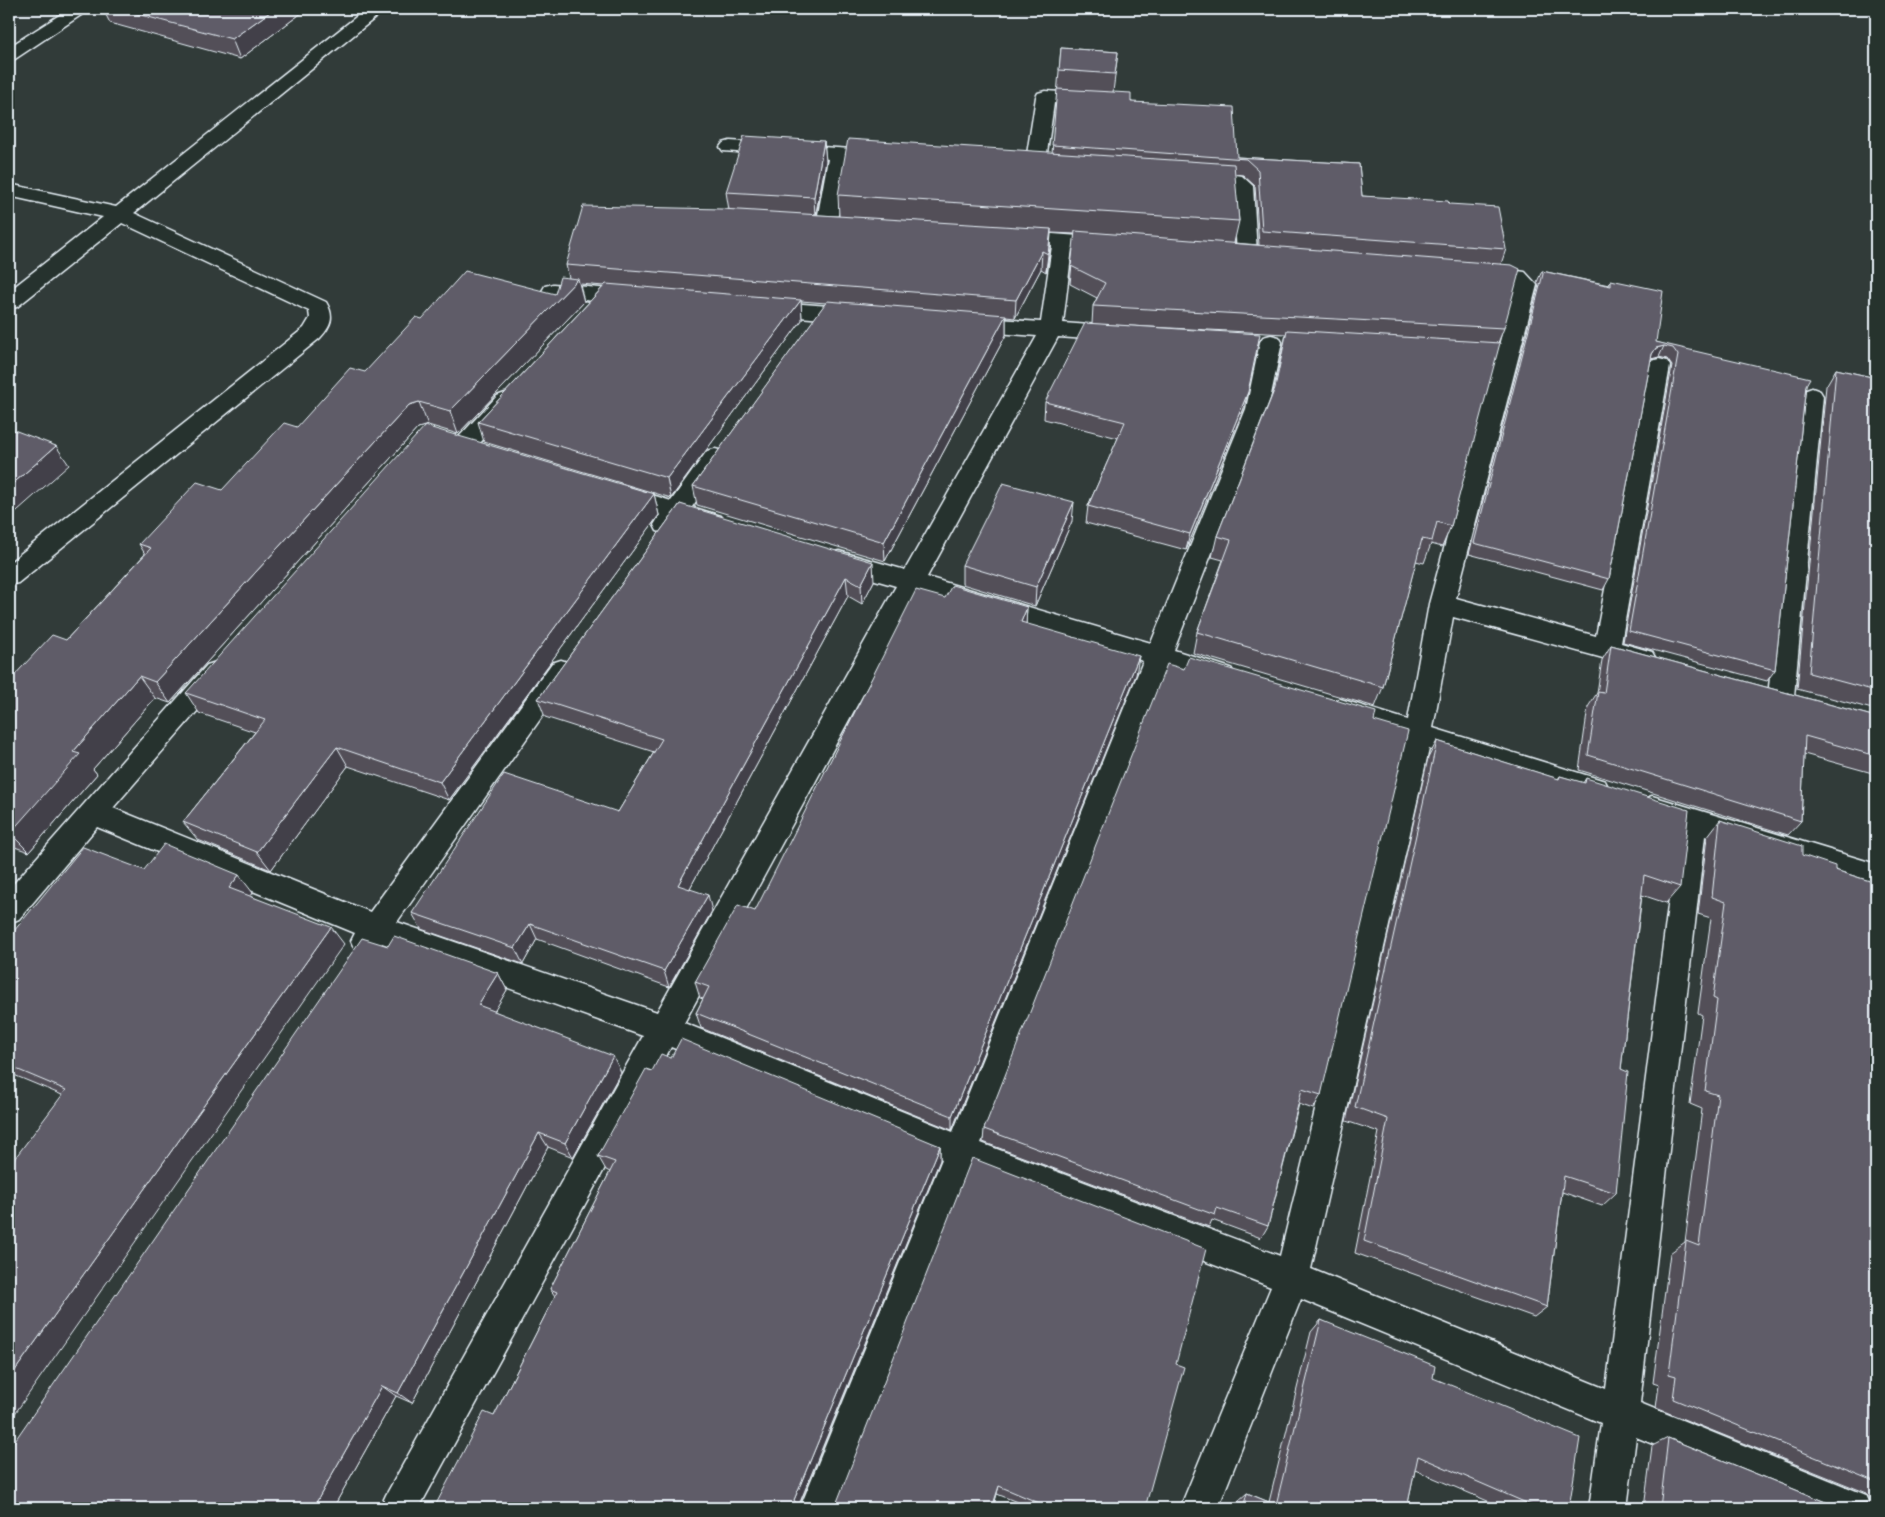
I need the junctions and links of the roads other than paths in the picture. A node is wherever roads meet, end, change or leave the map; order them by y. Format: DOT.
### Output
graph roads {
  1 [pos="81,9"];
  2 [pos="376,9"];
  3 [pos="9,55"];
  4 [pos="1114,101"];
  5 [pos="730,146"];
  6 [pos="839,154"];
  7 [pos="898,158"];
  8 [pos="1015,166"];
  9 [pos="1035,167"];
  10 [pos="1055,168"];
  11 [pos="1184,175"];
  12 [pos="9,190"];
  13 [pos="120,214"];
  14 [pos="826,226"];
  15 [pos="994,236"];
  16 [pos="1063,240"];
  17 [pos="1131,245"];
  18 [pos="1247,254"];
  19 [pos="1461,271"];
  20 [pos="553,291"];
  21 [pos="605,295"];
  22 [pos="651,299"];
  23 [pos="9,302"];
  24 [pos="745,306"];
  25 [pos="822,313"];
  26 [pos="584,317"];
  27 [pos="879,317"];
  28 [pos="946,322"];
  29 [pos="1051,330"];
  30 [pos="1141,335"];
  31 [pos="804,337"];
  32 [pos="1271,342"];
  33 [pos="1659,366"];
  34 [pos="517,388"];
  35 [pos="1812,396"];
  36 [pos="728,440"];
  37 [pos="491,454"];
  38 [pos="602,488"];
  39 [pos="676,511"];
  40 [pos="733,528"];
  41 [pos="653,543"];
  42 [pos="818,554"];
  43 [pos="9,576"];
  44 [pos="913,583"];
  45 [pos="1442,604"];
  46 [pos="578,647"];
  47 [pos="1607,649"];
  48 [pos="230,656"];
  49 [pos="1158,656"];
  50 [pos="1665,664"];
  51 [pos="1242,681"];
  52 [pos="1781,696"];
  53 [pos="1316,703"];
  54 [pos="1419,734"];
  55 [pos="92,812"];
  56 [pos="1693,820"];
  57 [pos="1876,876"];
  58 [pos="9,910"];
  59 [pos="375,928"];
  60 [pos="353,960"];
  61 [pos="666,1030"];
  62 [pos="961,1151"];
  63 [pos="1292,1278"];
  64 [pos="1622,1413"];
  65 [pos="399,1508"];
  66 [pos="819,1508"];
  67 [pos="1200,1508"];
  68 [pos="1608,1508"];
  69 [pos="1853,1508"];
  1 -- 3 [label="street"];
  2 -- 13 [label="street"];
  4 -- 9 [label="street"];
  5 -- 6 [label="street"];
  6 -- 7 [label="street"];
  6 -- 14 [label="street"];
  8 -- 9 [label="street"];
  9 -- 10 [label="street"];
  11 -- 18 [label="street"];
  12 -- 13 [label="street"];
  13 -- 23 [label="street"];
  13 -- 43 [label="street"];
  15 -- 16 [label="street"];
  16 -- 17 [label="street"];
  16 -- 29 [label="street"];
  19 -- 45 [label="street"];
  20 -- 21 [label="street"];
  21 -- 22 [label="street"];
  21 -- 26 [label="street"];
  24 -- 25 [label="street"];
  25 -- 27 [label="street"];
  25 -- 31 [label="street"];
  28 -- 29 [label="street"];
  29 -- 30 [label="street"];
  29 -- 44 [label="street"];
  32 -- 49 [label="street"];
  33 -- 47 [label="street"];
  34 -- 37 [label="street"];
  35 -- 52 [label="street"];
  36 -- 39 [label="street"];
  38 -- 39 [label="street"];
  39 -- 40 [label="street"];
  39 -- 41 [label="street"];
  42 -- 44 [label="street"];
  44 -- 49 [label="street"];
  44 -- 61 [label="street"];
  45 -- 47 [label="street"];
  45 -- 54 [label="street"];
  46 -- 59 [label="street"];
  47 -- 50 [label="street"];
  48 -- 55 [label="street"];
  49 -- 51 [label="street"];
  49 -- 62 [label="street"];
  53 -- 54 [label="street"];
  54 -- 56 [label="street"];
  54 -- 63 [label="street"];
  55 -- 58 [label="street"];
  55 -- 59 [label="street"];
  56 -- 57 [label="street"];
  56 -- 64 [label="street"];
  59 -- 60 [label="street"];
  59 -- 61 [label="street"];
  61 -- 62 [label="street"];
  61 -- 65 [label="street"];
  62 -- 63 [label="street"];
  62 -- 66 [label="street"];
  63 -- 64 [label="street"];
  63 -- 67 [label="street"];
  64 -- 68 [label="street"];
  64 -- 69 [label="street"];
}
